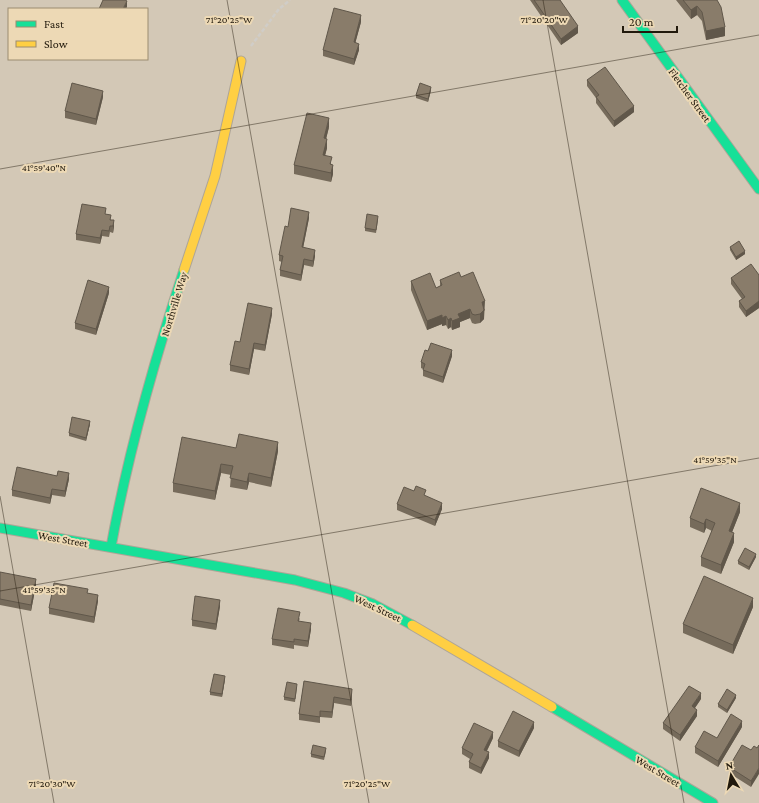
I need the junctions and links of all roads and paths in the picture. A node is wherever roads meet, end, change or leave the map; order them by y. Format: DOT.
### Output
graph roads {
  1 [pos="290,0"];
  2 [pos="622,0"];
  3 [pos="241,61"];
  4 [pos="759,190"];
  5 [pos="0,528"];
  6 [pos="111,547"];
  7 [pos="713,803"];
  1 -- 3 [label="path"];
  2 -- 4 [label="street, Fletcher Street"];
  3 -- 6 [label="street, Northville Way"];
  5 -- 6 [label="street, West Street"];
  6 -- 7 [label="street, West Street"];
}
